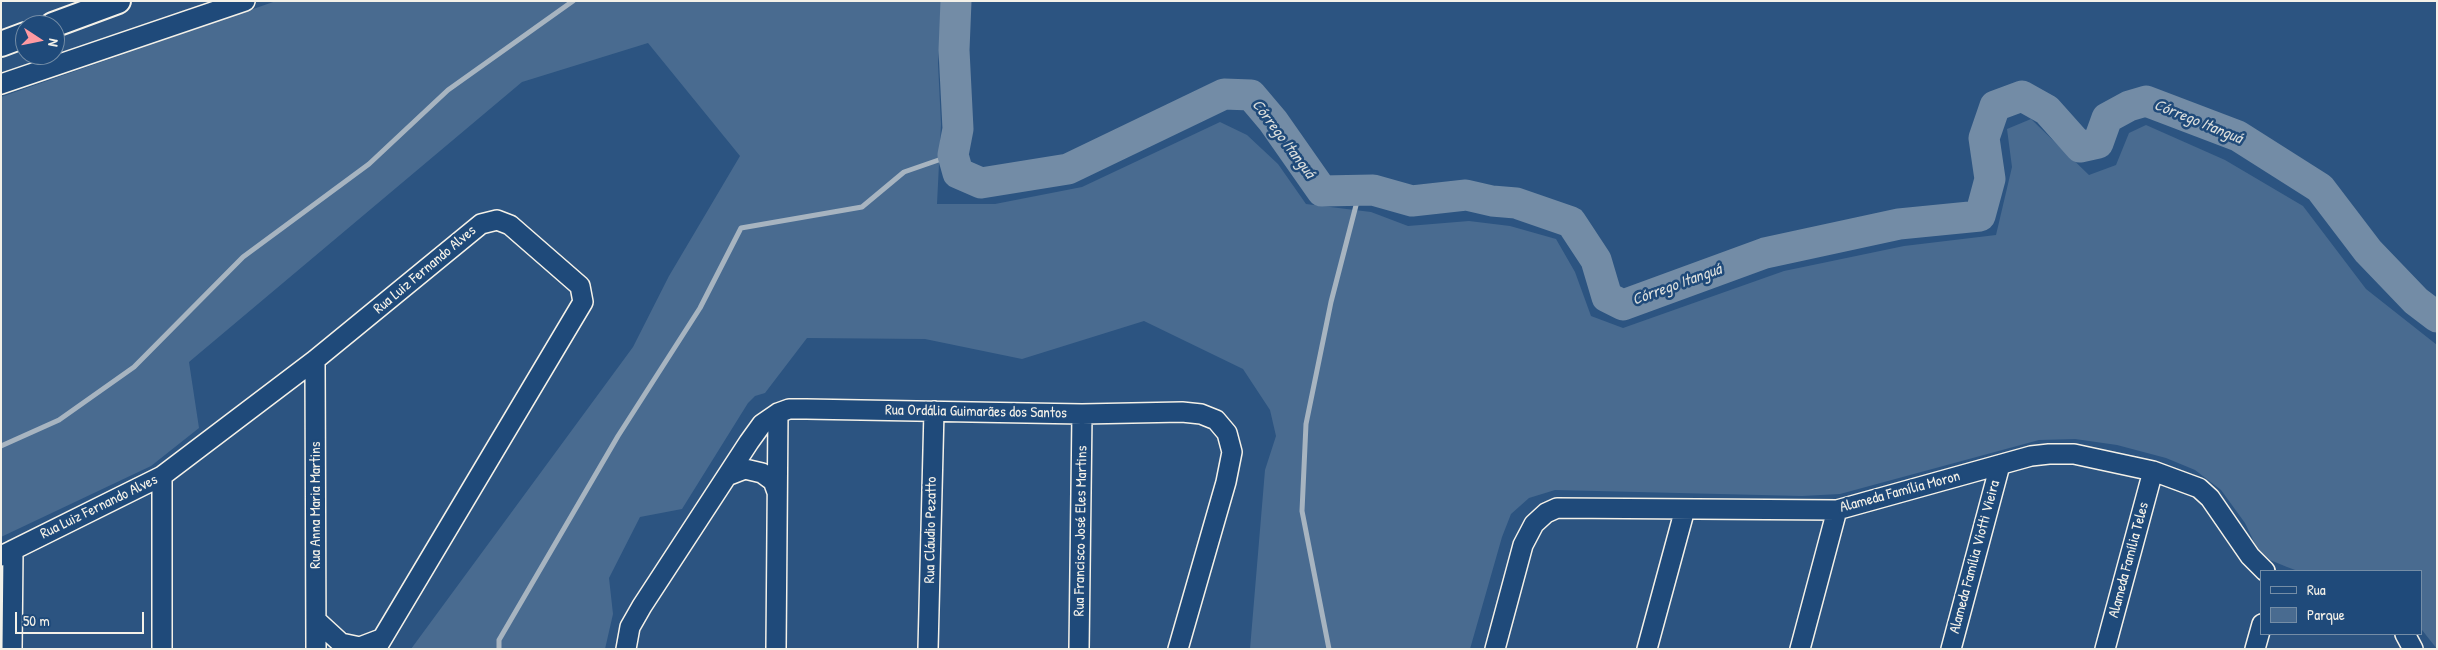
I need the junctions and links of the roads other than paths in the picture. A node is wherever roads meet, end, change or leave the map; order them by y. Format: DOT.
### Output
graph roads {
  1 [pos="118,1"];
  2 [pos="245,1"];
  3 [pos="65,21"];
  4 [pos="15,39"];
  5 [pos="1,44"];
  6 [pos="1,84"];
  7 [pos="315,360"];
  8 [pos="934,412"];
  9 [pos="778,413"];
  10 [pos="1082,414"];
  11 [pos="2000,465"];
  12 [pos="2153,471"];
  13 [pos="162,476"];
  14 [pos="727,476"];
  15 [pos="777,492"];
  16 [pos="1685,509"];
  17 [pos="1837,510"];
  18 [pos="7,553"];
  19 [pos="2265,570"];
  20 [pos="316,620"];
  21 [pos="2260,631"];
  22 [pos="2406,635"];
  23 [pos="379,644"];
  24 [pos="12,649"];
  25 [pos="162,649"];
  26 [pos="316,649"];
  27 [pos="626,649"];
  28 [pos="776,649"];
  29 [pos="928,649"];
  30 [pos="1079,649"];
  31 [pos="1178,649"];
  32 [pos="1495,649"];
  33 [pos="1647,649"];
  34 [pos="1800,649"];
  35 [pos="1951,649"];
  36 [pos="2105,649"];
  37 [pos="2255,649"];
  38 [pos="2413,649"];
  1 -- 3 [label="main road"];
  2 -- 6 [label="street"];
  4 -- 5 [label="main road"];
  7 -- 13 [label="street, Rua Luiz Fernando Alves"];
  7 -- 20 [label="street, Rua Anna Maria Martins"];
  7 -- 23 [label="street, Rua Luiz Fernando Alves"];
  8 -- 9 [label="street, Rua Ordália Guimarães dos Santos"];
  8 -- 10 [label="street, Rua Ordália Guimarães dos Santos"];
  8 -- 29 [label="street, Rua Cláudio Pezatto"];
  9 -- 14 [label="street, Rua Ordália Guimarães dos Santos"];
  9 -- 15 [label="street"];
  10 -- 30 [label="street, Rua Francisco José Eles Martins"];
  10 -- 31 [label="street, Rua Ordália Guimarães dos Santos"];
  11 -- 12 [label="street, Alameda Família Moron"];
  11 -- 17 [label="street, Alameda Família Moron"];
  11 -- 35 [label="street, Alameda Família Viotti Vieira"];
  12 -- 19 [label="street, Alameda Família Moron"];
  12 -- 36 [label="street, Alameda Família Teles"];
  13 -- 18 [label="street, Rua Luiz Fernando Alves"];
  13 -- 25 [label="street"];
  14 -- 15 [label="street"];
  14 -- 27 [label="street, Rua Ordália Guimarães dos Santos"];
  15 -- 28 [label="street"];
  16 -- 17 [label="street, Alameda Família Moron"];
  16 -- 32 [label="street, Alameda Família Moron"];
  16 -- 33 [label="street"];
  17 -- 34 [label="street"];
  18 -- 24 [label="street"];
  20 -- 23 [label="street, Rua Luiz Fernando Alves"];
  20 -- 26 [label="street, Rua Anna Maria Martins"];
  21 -- 37 [label="street"];
  22 -- 38 [label="street"];
}
